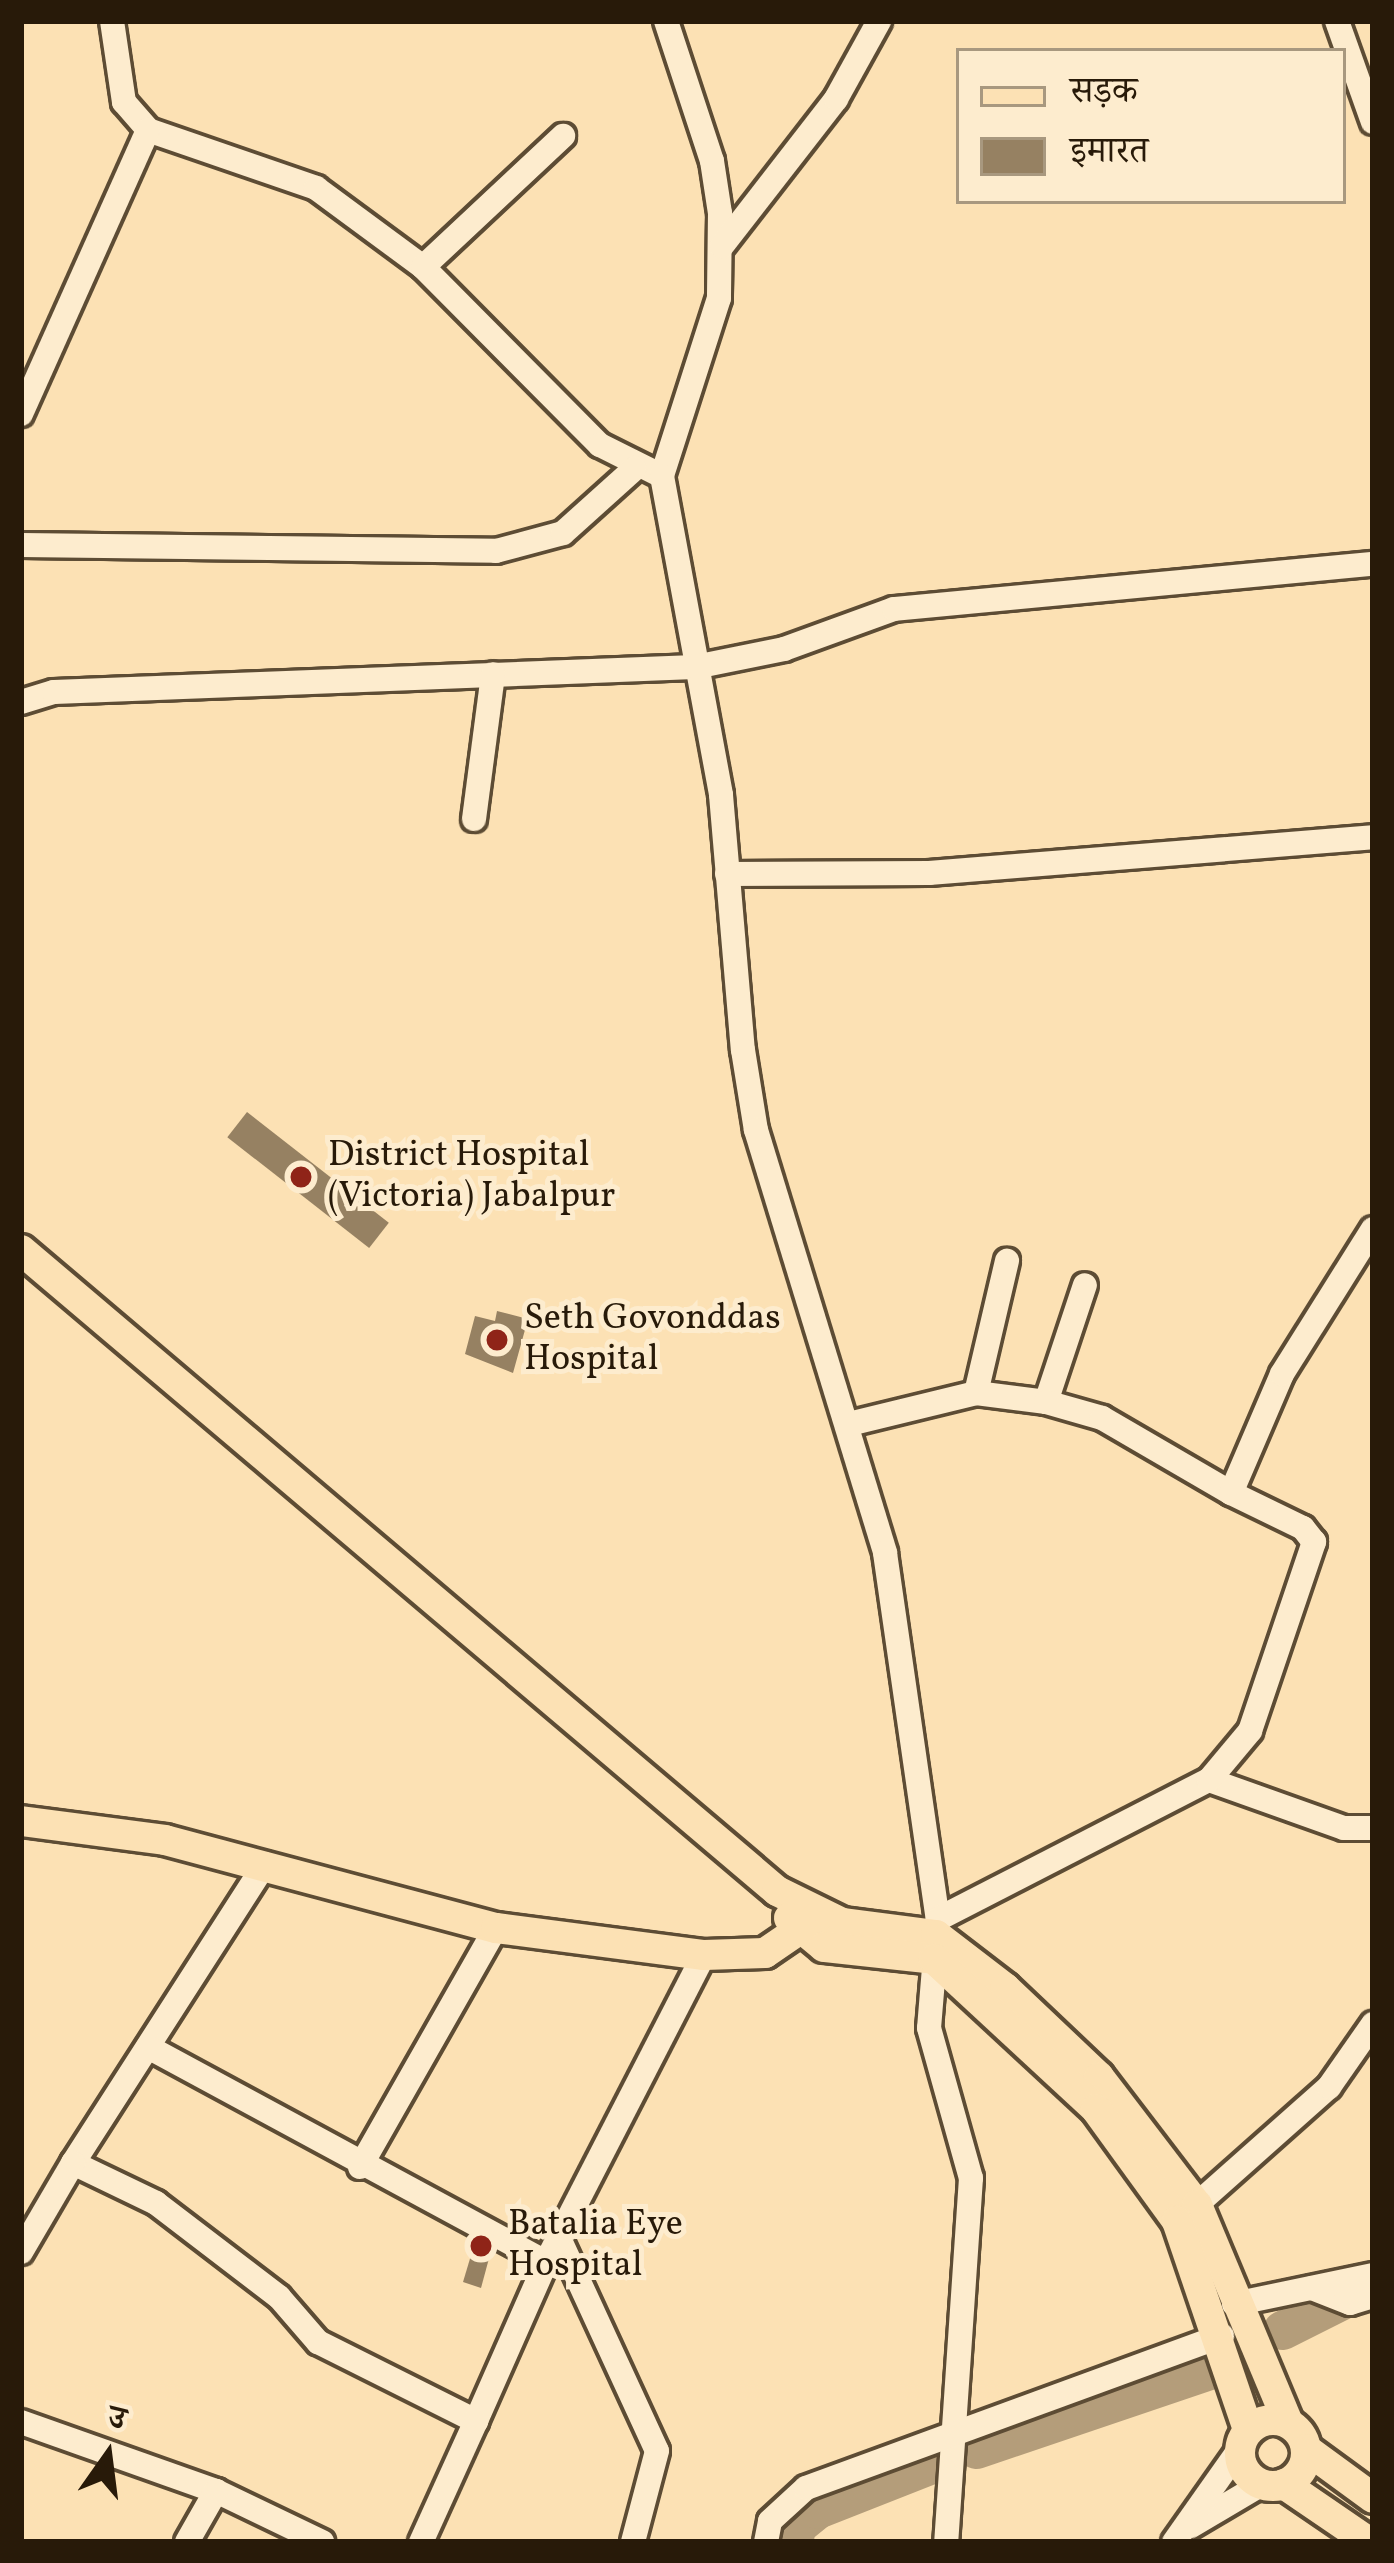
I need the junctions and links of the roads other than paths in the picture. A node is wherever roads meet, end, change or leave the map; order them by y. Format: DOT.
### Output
graph roads {
  1 [pos="112,21"];
  2 [pos="666,21"];
  3 [pos="879,21"];
  4 [pos="1337,21"];
  5 [pos="1373,74"];
  6 [pos="1369,112"];
  7 [pos="148,130"];
  8 [pos="563,136"];
  9 [pos="722,246"];
  10 [pos="423,267"];
  11 [pos="21,414"];
  12 [pos="634,469"];
  13 [pos="662,476"];
  14 [pos="21,544"];
  15 [pos="1373,564"];
  16 [pos="695,667"];
  17 [pos="493,674"];
  18 [pos="21,701"];
  19 [pos="473,819"];
  20 [pos="1373,837"];
  21 [pos="727,874"];
  22 [pos="1373,1228"];
  23 [pos="21,1250"];
  24 [pos="1007,1261"];
  25 [pos="1085,1285"];
  26 [pos="976,1393"];
  27 [pos="1046,1402"];
  28 [pos="849,1424"];
  29 [pos="1231,1493"];
  30 [pos="1209,1780"];
  31 [pos="21,1822"];
  32 [pos="1373,1828"];
  33 [pos="266,1864"];
  34 [pos="809,1924"];
  35 [pos="496,1928"];
  36 [pos="936,1938"];
  37 [pos="704,1955"];
  38 [pos="1373,2024"];
  39 [pos="148,2047"];
  40 [pos="73,2163"];
  41 [pos="360,2168"];
  42 [pos="1187,2213"];
  43 [pos="559,2238"];
  44 [pos="21,2252"];
  45 [pos="546,2262"];
  46 [pos="1373,2275"];
  47 [pos="1312,2288"];
  48 [pos="1373,2296"];
  49 [pos="1234,2304"];
  50 [pos="1222,2336"];
  51 [pos="21,2422"];
  52 [pos="476,2422"];
  53 [pos="1288,2423"];
  54 [pos="960,2426"];
  55 [pos="1244,2440"];
  56 [pos="1306,2450"];
  57 [pos="1273,2484"];
  58 [pos="216,2491"];
  59 [pos="1373,2498"];
  60 [pos="1179,2536"];
  61 [pos="188,2542"];
  62 [pos="322,2542"];
  63 [pos="421,2542"];
  64 [pos="633,2542"];
  65 [pos="766,2542"];
  66 [pos="946,2542"];
  67 [pos="1369,2542"];
  1 -- 7 [label="street"];
  2 -- 9 [label="street"];
  3 -- 9 [label="street"];
  4 -- 6 [label="street"];
  5 -- 6 [label="street"];
  7 -- 10 [label="street"];
  7 -- 11 [label="street"];
  8 -- 10 [label="street"];
  9 -- 13 [label="street"];
  10 -- 12 [label="street"];
  12 -- 13 [label="street"];
  12 -- 14 [label="street"];
  13 -- 16 [label="street"];
  15 -- 16 [label="street"];
  16 -- 17 [label="street"];
  16 -- 21 [label="street"];
  17 -- 18 [label="street"];
  17 -- 19 [label="street"];
  20 -- 21 [label="street"];
  21 -- 28 [label="street"];
  22 -- 29 [label="street"];
  23 -- 34 [label="main road"];
  24 -- 26 [label="street"];
  25 -- 27 [label="street"];
  26 -- 27 [label="street"];
  26 -- 28 [label="street"];
  27 -- 29 [label="street"];
  28 -- 36 [label="street"];
  29 -- 30 [label="street"];
  30 -- 32 [label="street"];
  30 -- 36 [label="street"];
  31 -- 33 [label="main road"];
  33 -- 35 [label="main road"];
  33 -- 39 [label="street"];
  34 -- 36 [label="main road"];
  34 -- 37 [label="main road"];
  35 -- 37 [label="main road"];
  35 -- 41 [label="street"];
  36 -- 42 [label="main road"];
  36 -- 54 [label="street"];
  37 -- 43 [label="street"];
  38 -- 42 [label="street"];
  39 -- 40 [label="street"];
  39 -- 41 [label="street"];
  40 -- 44 [label="street"];
  40 -- 52 [label="street"];
  41 -- 45 [label="street"];
  42 -- 49 [label="main road"];
  42 -- 50 [label="main road"];
  43 -- 45 [label="street"];
  43 -- 64 [label="street"];
  45 -- 52 [label="street"];
  46 -- 47 [label="street"];
  47 -- 48 [label="street"];
  47 -- 49 [label="street"];
  49 -- 53 [label="main road"];
  50 -- 54 [label="street"];
  50 -- 55 [label="main road"];
  51 -- 58 [label="street"];
  52 -- 63 [label="street"];
  53 -- 55 [label="main road"];
  53 -- 56 [label="main road"];
  54 -- 65 [label="street"];
  54 -- 66 [label="street"];
  55 -- 57 [label="main road"];
  55 -- 60 [label="street"];
  56 -- 57 [label="main road"];
  56 -- 59 [label="main road"];
  57 -- 60 [label="street"];
  57 -- 67 [label="main road"];
  58 -- 61 [label="street"];
  58 -- 62 [label="street"];
}
